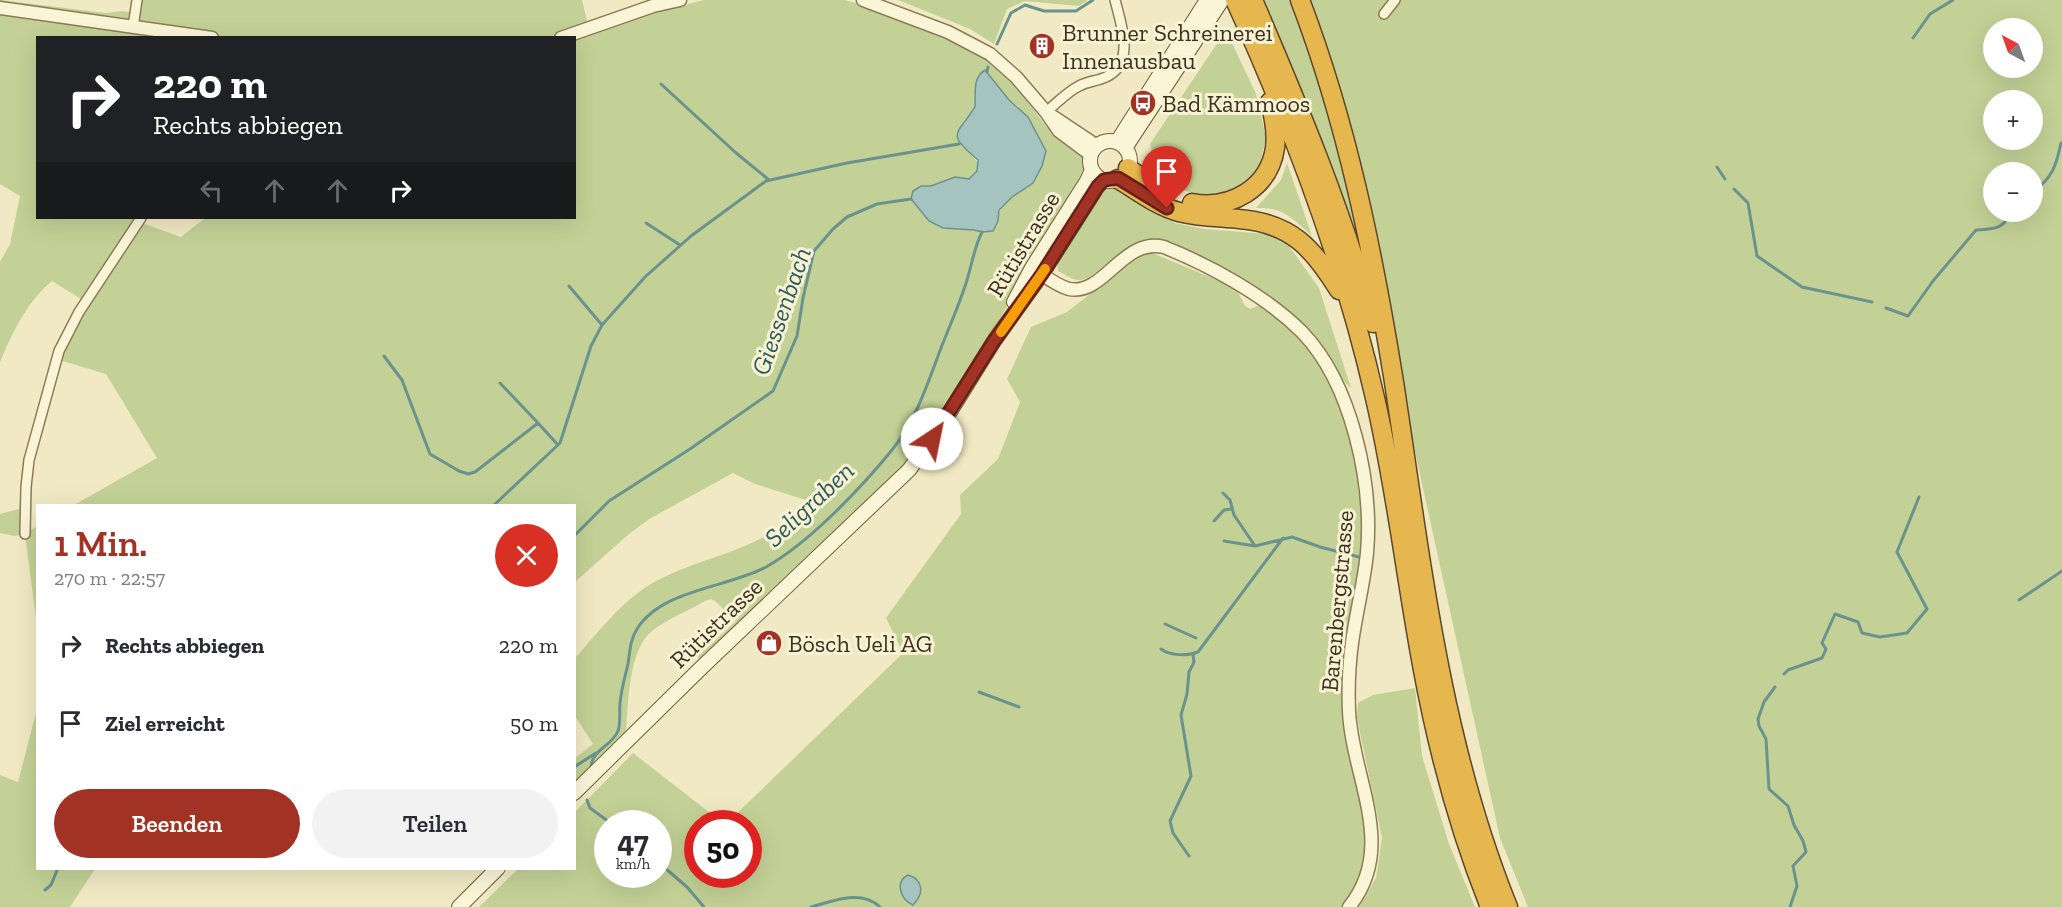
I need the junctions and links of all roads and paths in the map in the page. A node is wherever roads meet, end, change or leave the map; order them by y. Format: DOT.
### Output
graph roads {
  1 [pos="137,0"];
  2 [pos="680,0"];
  3 [pos="862,0"];
  4 [pos="1115,0"];
  5 [pos="1207,0"];
  6 [pos="1300,0"];
  7 [pos="1395,0"];
  8 [pos="1237,1"];
  9 [pos="0,9"];
  10 [pos="1384,14"];
  11 [pos="133,27"];
  12 [pos="198,36"];
  13 [pos="567,36"];
  14 [pos="1257,50"];
  15 [pos="1046,112"];
  16 [pos="1121,145"];
  17 [pos="1094,150"];
  18 [pos="1092,170"];
  19 [pos="1117,176"];
  20 [pos="140,219"];
  21 [pos="1037,271"];
  22 [pos="1355,318"];
  23 [pos="1411,498"];
  24 [pos="25,534"];
  25 [pos="576,791"];
  26 [pos="496,870"];
  27 [pos="459,907"];
  28 [pos="1350,907"];
  29 [pos="1490,907"];
  30 [pos="1508,907"];
  1 -- 11 [label="street"];
  2 -- 13 [label="street"];
  3 -- 15 [label="street"];
  4 -- 15 [label="street"];
  5 -- 16 [label="main road"];
  6 -- 23 [label="highway"];
  7 -- 10 [label="street"];
  8 -- 14 [label="highway"];
  8 -- 16 [label="main road"];
  8 -- 23 [label="highway"];
  9 -- 11 [label="street"];
  11 -- 12 [label="street"];
  14 -- 19 [label="highway"];
  14 -- 22 [label="highway"];
  15 -- 17 [label="street"];
  16 -- 17 [label="main road"];
  16 -- 19 [label="main road"];
  17 -- 18 [label="main road"];
  18 -- 19 [label="main road"];
  18 -- 21 [label="main road, Rütistrasse"];
  19 -- 21 [label="main road, Rütistrasse"];
  19 -- 22 [label="highway"];
  20 -- 24 [label="street"];
  21 -- 25 [label="main road, Rütistrasse"];
  21 -- 28 [label="street, Barenbergstrasse"];
  22 -- 29 [label="highway"];
  23 -- 30 [label="highway"];
  26 -- 27 [label="main road"];
}
